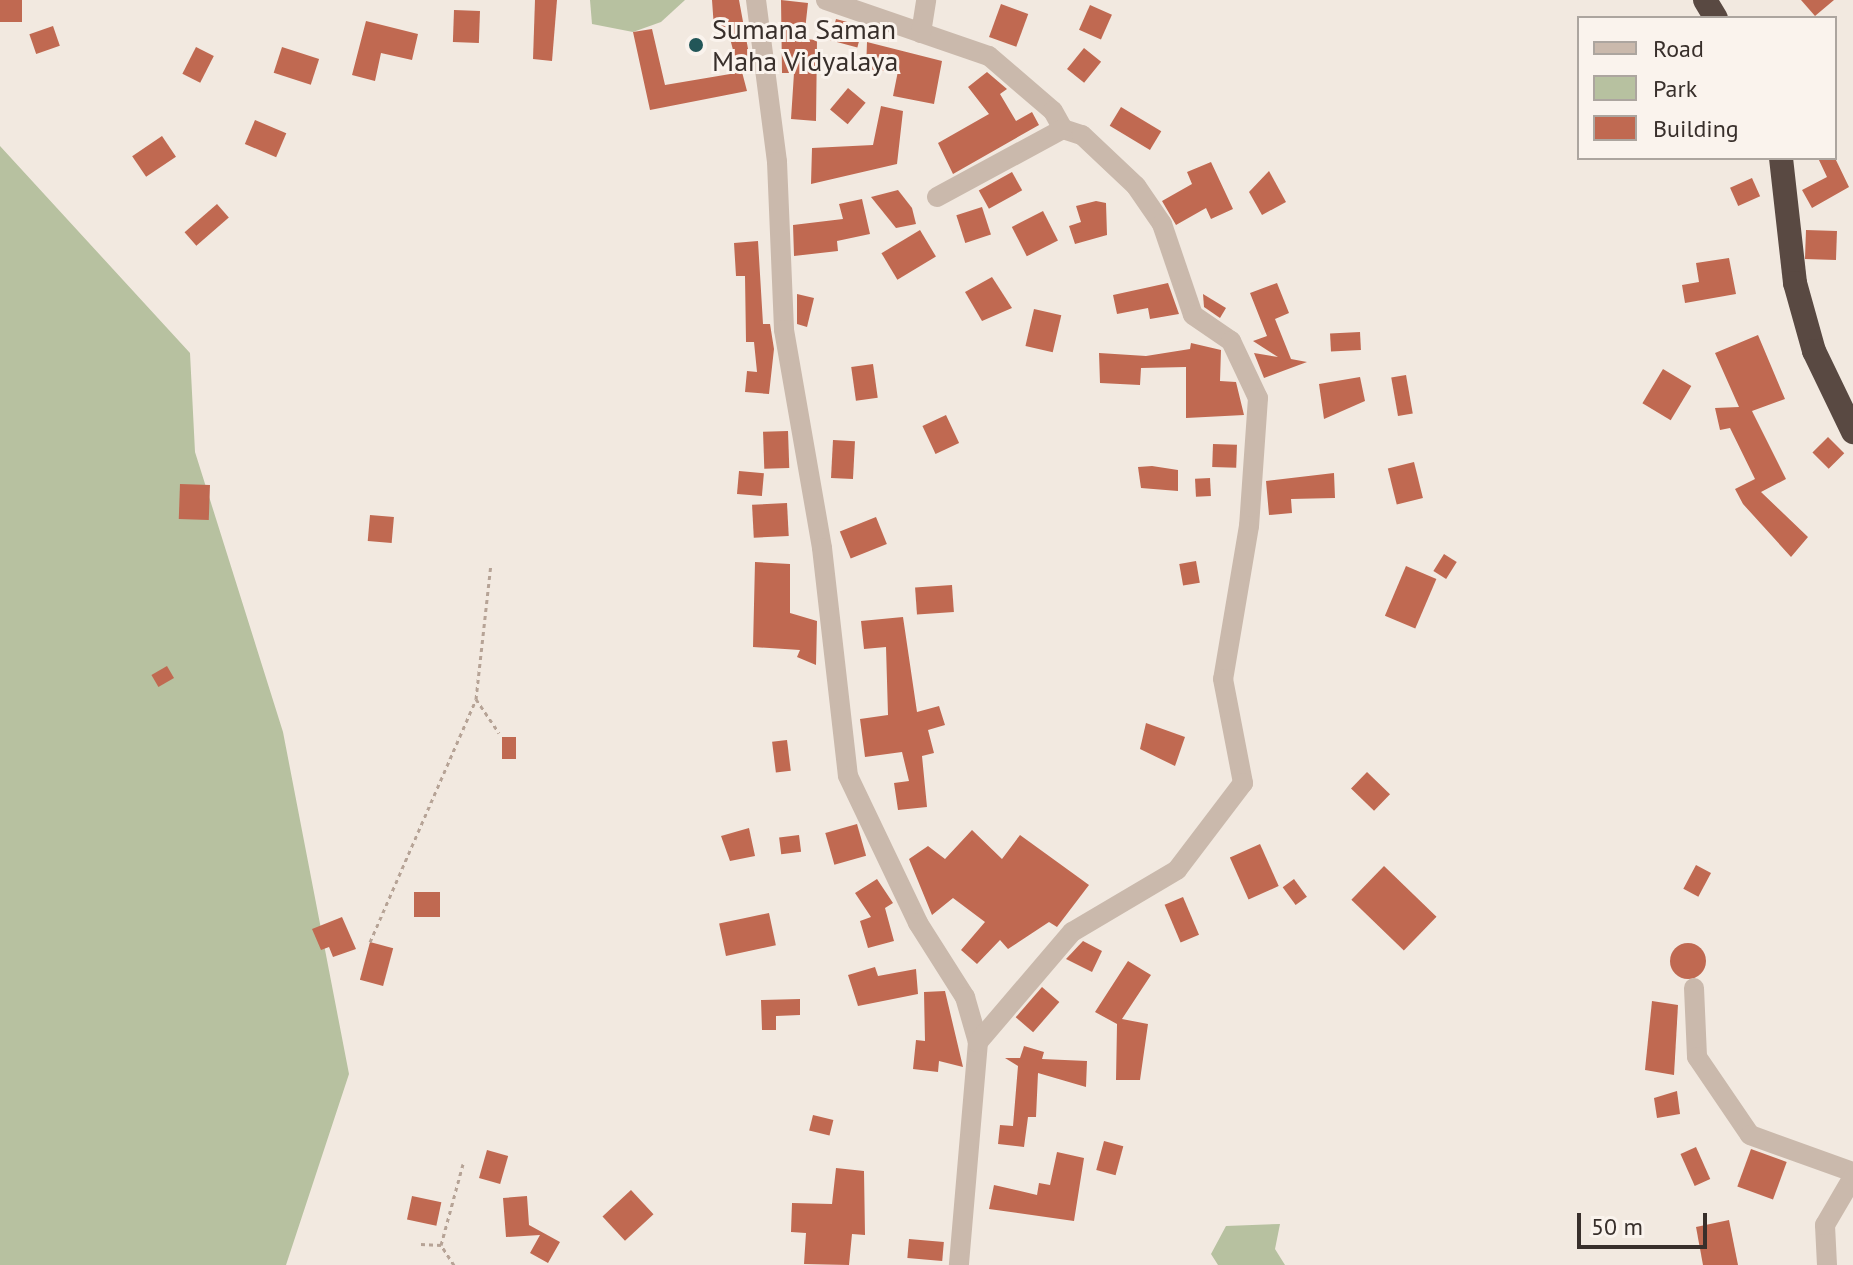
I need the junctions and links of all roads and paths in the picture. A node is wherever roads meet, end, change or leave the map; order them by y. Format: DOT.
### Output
graph roads {
  1 [pos="756,0"];
  2 [pos="826,0"];
  3 [pos="926,0"];
  4 [pos="921,33"];
  5 [pos="1063,129"];
  6 [pos="1781,160"];
  7 [pos="937,197"];
  8 [pos="1853,432"];
  9 [pos="491,564"];
  10 [pos="476,699"];
  11 [pos="499,733"];
  12 [pos="370,942"];
  13 [pos="1694,988"];
  14 [pos="978,1042"];
  15 [pos="463,1164"];
  16 [pos="1853,1175"];
  17 [pos="421,1244"];
  18 [pos="441,1245"];
  19 [pos="454,1265"];
  20 [pos="959,1265"];
  21 [pos="1827,1265"];
  1 -- 14 [label="street"];
  2 -- 4 [label="street"];
  3 -- 4 [label="street"];
  4 -- 5 [label="street"];
  5 -- 7 [label="street"];
  5 -- 14 [label="street"];
  6 -- 8 [label="highway"];
  9 -- 10 [label="path"];
  10 -- 11 [label="path"];
  10 -- 12 [label="path"];
  13 -- 16 [label="street"];
  14 -- 20 [label="street"];
  15 -- 18 [label="path"];
  16 -- 21 [label="street"];
  17 -- 18 [label="path"];
  18 -- 19 [label="path"];
}
